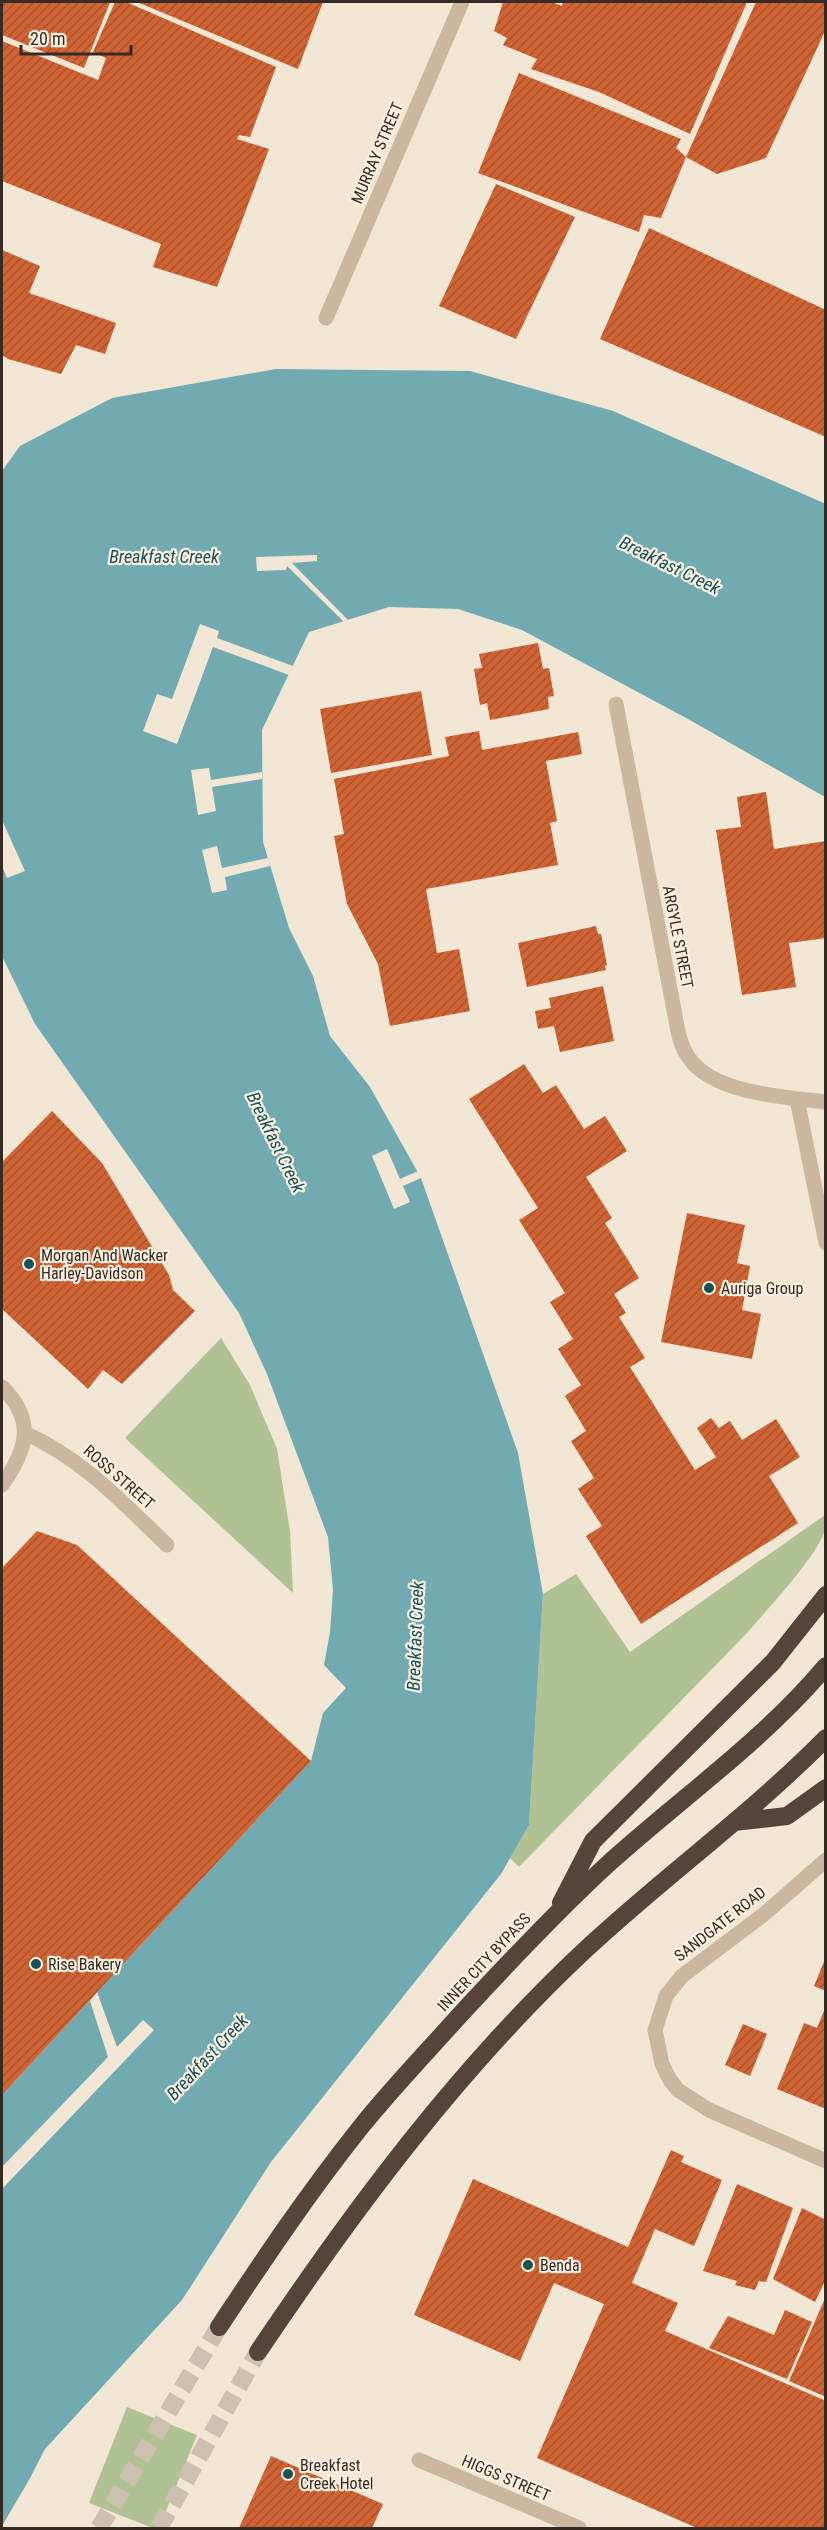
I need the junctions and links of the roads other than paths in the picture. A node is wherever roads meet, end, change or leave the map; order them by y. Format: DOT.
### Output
graph roads {
  1 [pos="462,2"];
  2 [pos="326,318"];
  3 [pos="616,704"];
  4 [pos="796,1099"];
  5 [pos="825,1102"];
  6 [pos="825,1243"];
  7 [pos="2,1387"];
  8 [pos="25,1433"];
  9 [pos="2,1485"];
  10 [pos="167,1545"];
  11 [pos="825,1595"];
  12 [pos="825,1666"];
  13 [pos="825,1738"];
  14 [pos="825,1788"];
  15 [pos="734,1822"];
  16 [pos="825,1860"];
  17 [pos="554,1917"];
  18 [pos="825,2161"];
  19 [pos="219,2327"];
  20 [pos="258,2352"];
  21 [pos="419,2460"];
  22 [pos="579,2529"];
  1 -- 2 [label="street, MURRAY STREET"];
  3 -- 4 [label="street, ARGYLE STREET"];
  4 -- 5 [label="street, ARGYLE STREET"];
  4 -- 6 [label="street"];
  7 -- 8 [label="street"];
  8 -- 9 [label="street"];
  8 -- 10 [label="street, ROSS STREET"];
  11 -- 17 [label="highway"];
  12 -- 17 [label="highway, INNER CITY BYPASS"];
  13 -- 15 [label="highway"];
  14 -- 15 [label="highway"];
  15 -- 20 [label="highway"];
  16 -- 18 [label="street, SANDGATE ROAD"];
  17 -- 19 [label="highway, INNER CITY BYPASS"];
  21 -- 22 [label="street, HIGGS STREET"];
}
